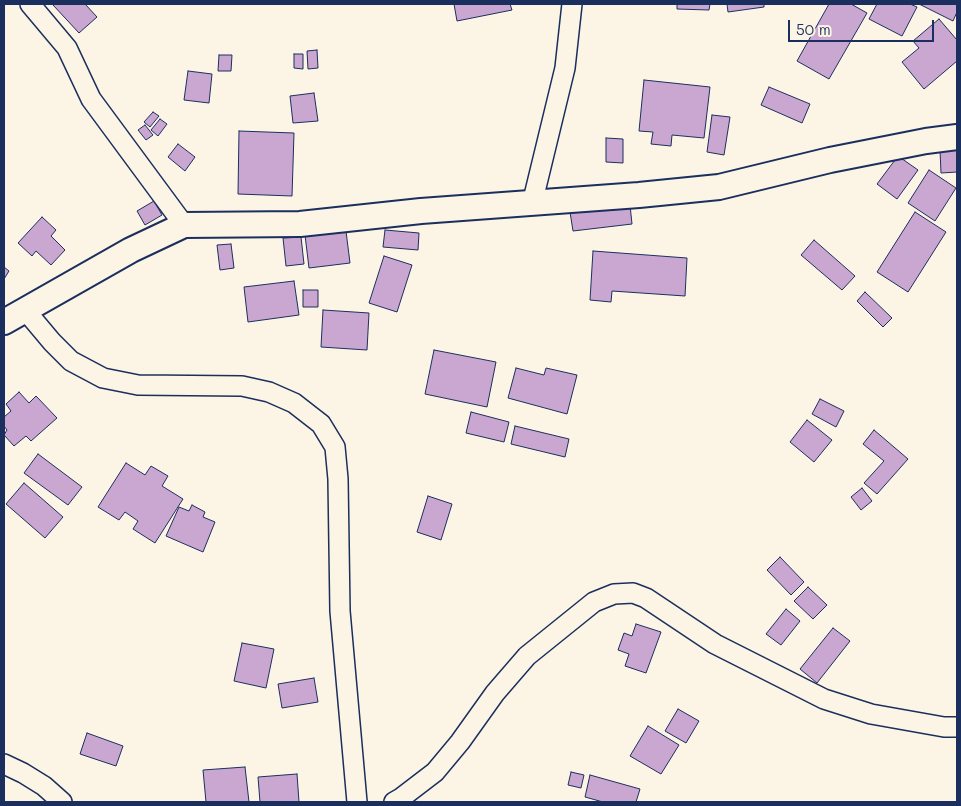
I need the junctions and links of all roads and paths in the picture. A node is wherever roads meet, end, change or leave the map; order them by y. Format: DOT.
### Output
graph roads {
  1 [pos="30,4"];
  2 [pos="572,4"];
  3 [pos="957,137"];
  4 [pos="532,204"];
  5 [pos="184,225"];
  6 [pos="26,311"];
  7 [pos="4,322"];
  8 [pos="957,727"];
  9 [pos="4,764"];
  10 [pos="62,802"];
  11 [pos="357,802"];
  12 [pos="394,802"];
  1 -- 5 [label="street"];
  2 -- 4 [label="street"];
  3 -- 4 [label="street"];
  4 -- 5 [label="street"];
  5 -- 6 [label="street"];
  6 -- 7 [label="street"];
  6 -- 11 [label="street"];
  8 -- 12 [label="street"];
  9 -- 10 [label="street"];
}
